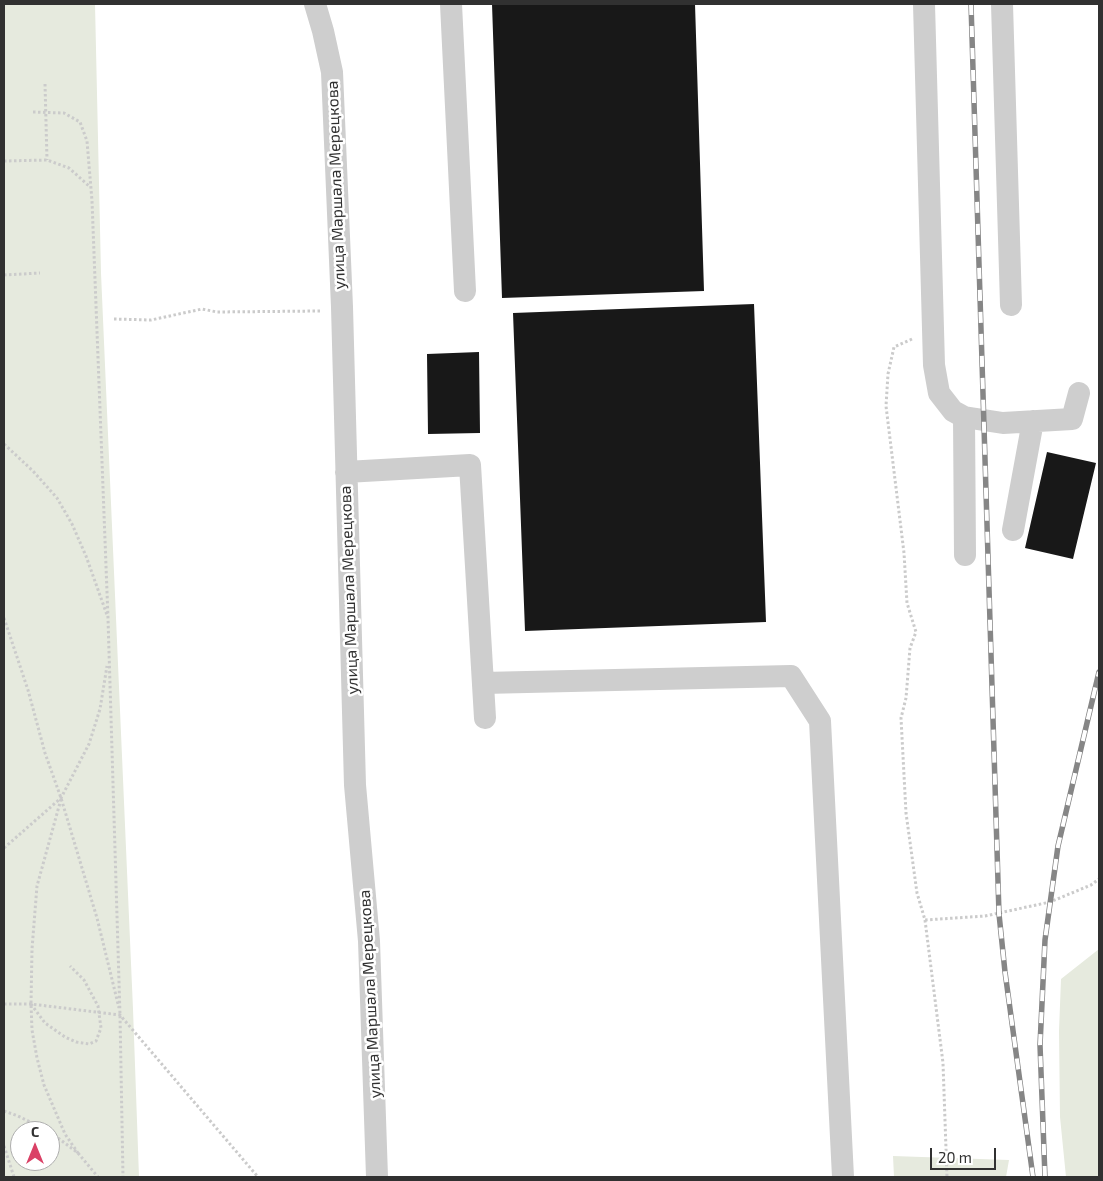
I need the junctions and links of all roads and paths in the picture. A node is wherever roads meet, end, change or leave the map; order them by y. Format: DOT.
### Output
graph roads {
  1 [pos="315,4"];
  2 [pos="451,4"];
  3 [pos="924,4"];
  4 [pos="1002,4"];
  5 [pos="45,84"];
  6 [pos="33,112"];
  7 [pos="46,112"];
  8 [pos="47,160"];
  9 [pos="4,161"];
  10 [pos="92,201"];
  11 [pos="40,273"];
  12 [pos="4,275"];
  13 [pos="465,292"];
  14 [pos="1010,305"];
  15 [pos="342,311"];
  16 [pos="114,319"];
  17 [pos="934,331"];
  18 [pos="1079,392"];
  19 [pos="964,417"];
  20 [pos="1032,421"];
  21 [pos="4,444"];
  22 [pos="346,472"];
  23 [pos="1013,530"];
  24 [pos="964,555"];
  25 [pos="4,618"];
  26 [pos="108,618"];
  27 [pos="109,658"];
  28 [pos="483,683"];
  29 [pos="485,718"];
  30 [pos="61,798"];
  31 [pos="4,848"];
  32 [pos="1099,879"];
  33 [pos="925,920"];
  34 [pos="70,966"];
  35 [pos="4,1004"];
  36 [pos="31,1004"];
  37 [pos="98,1012"];
  38 [pos="120,1015"];
  39 [pos="4,1111"];
  40 [pos="28,1121"];
  41 [pos="60,1140"];
  42 [pos="4,1146"];
  43 [pos="78,1153"];
  44 [pos="14,1177"];
  45 [pos="98,1177"];
  46 [pos="123,1177"];
  47 [pos="258,1177"];
  48 [pos="378,1177"];
  49 [pos="843,1177"];
  50 [pos="947,1177"];
  1 -- 15 [label="street, улица Маршала Мерецкова"];
  2 -- 13 [label="street"];
  3 -- 17 [label="street"];
  4 -- 14 [label="street"];
  5 -- 7 [label="path"];
  6 -- 7 [label="path"];
  7 -- 8 [label="path"];
  7 -- 10 [label="path"];
  8 -- 9 [label="path"];
  8 -- 10 [label="path"];
  10 -- 26 [label="path"];
  11 -- 12 [label="path"];
  15 -- 16 [label="path"];
  15 -- 22 [label="street, улица Маршала Мерецкова"];
  17 -- 19 [label="street"];
  17 -- 33 [label="path"];
  18 -- 20 [label="street"];
  19 -- 20 [label="street"];
  19 -- 24 [label="street"];
  20 -- 23 [label="street"];
  21 -- 26 [label="path"];
  22 -- 28 [label="street"];
  22 -- 48 [label="street, улица Маршала Мерецкова"];
  25 -- 30 [label="path"];
  26 -- 27 [label="path"];
  27 -- 30 [label="path"];
  27 -- 38 [label="path"];
  28 -- 29 [label="street"];
  28 -- 49 [label="street"];
  30 -- 31 [label="path"];
  30 -- 36 [label="path"];
  30 -- 38 [label="path"];
  32 -- 33 [label="path"];
  33 -- 50 [label="path"];
  34 -- 37 [label="path"];
  35 -- 36 [label="path"];
  36 -- 37 [label="path"];
  36 -- 37 [label="path"];
  36 -- 43 [label="path"];
  37 -- 38 [label="path"];
  38 -- 46 [label="path"];
  38 -- 47 [label="path"];
  39 -- 40 [label="path"];
  41 -- 43 [label="path"];
  42 -- 44 [label="path"];
  43 -- 45 [label="path"];
}
